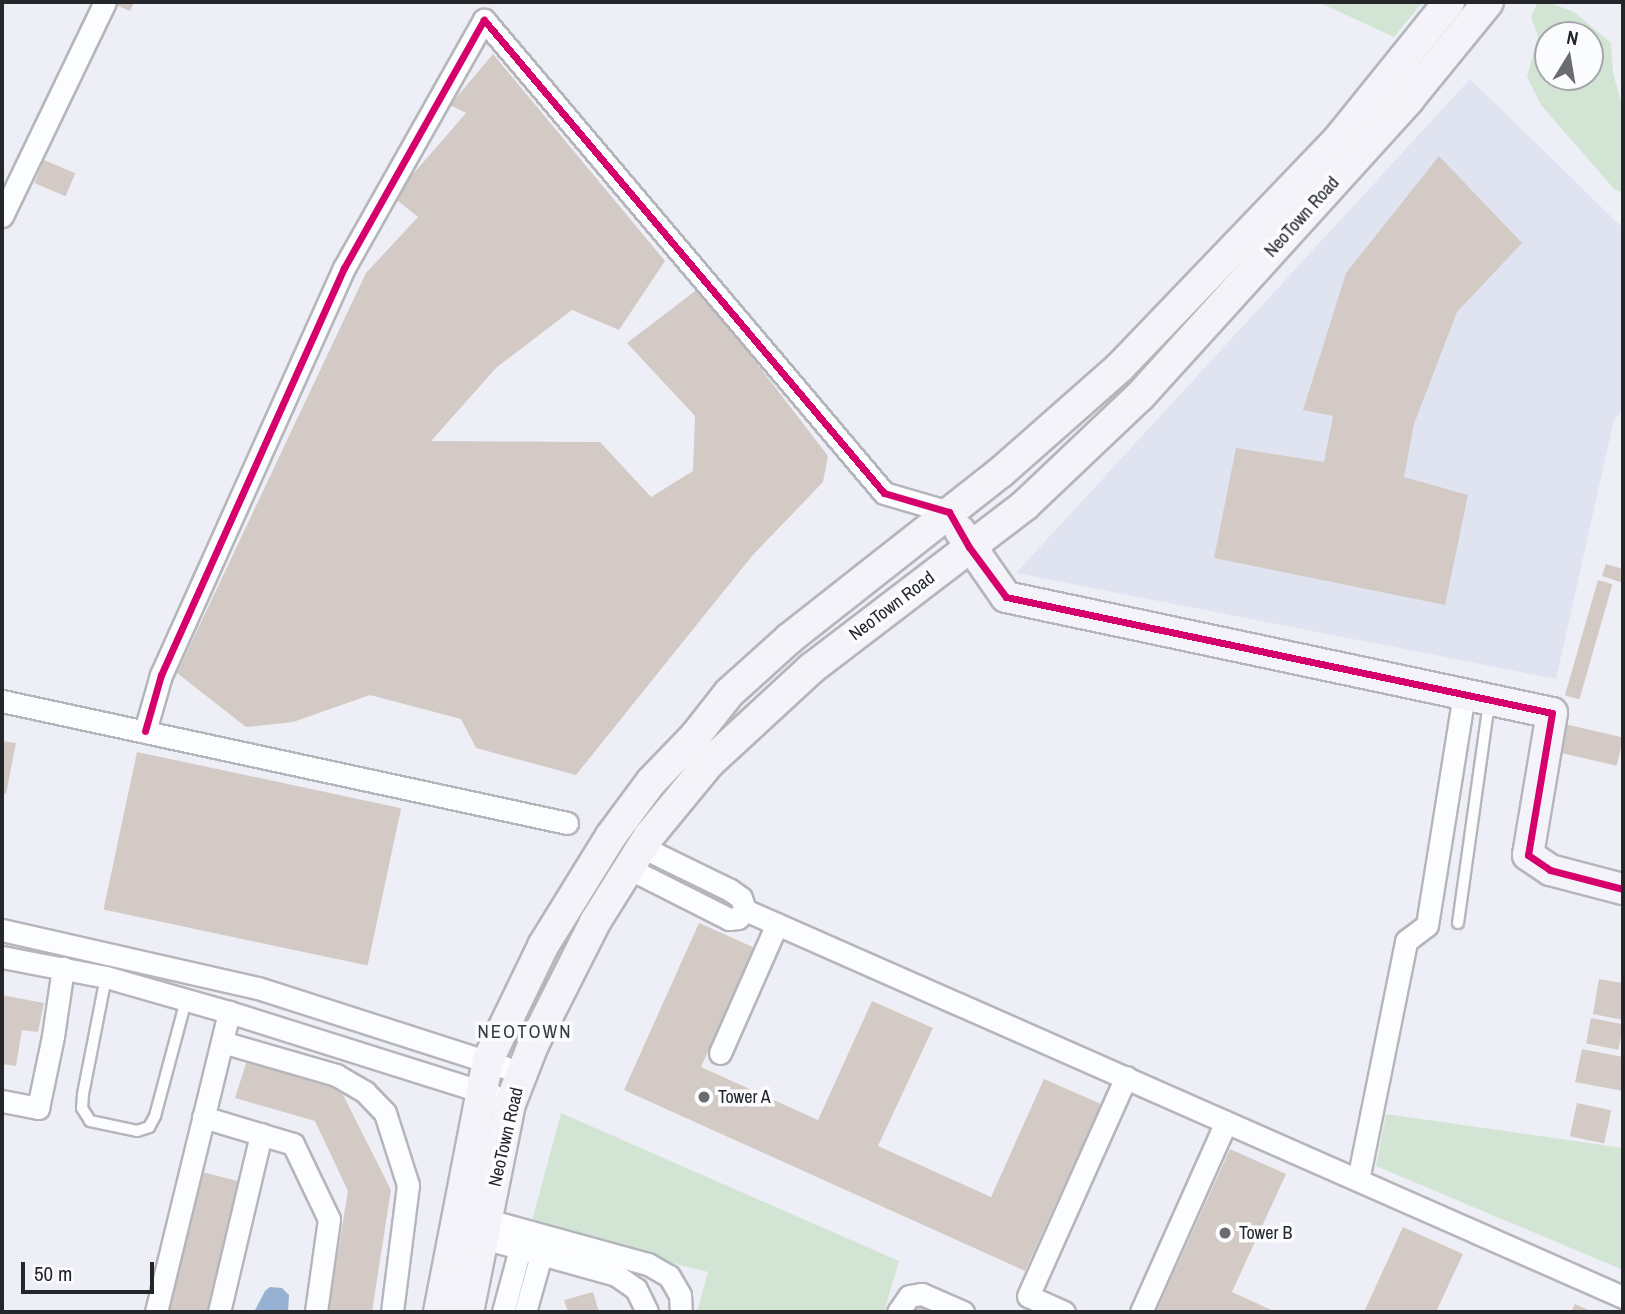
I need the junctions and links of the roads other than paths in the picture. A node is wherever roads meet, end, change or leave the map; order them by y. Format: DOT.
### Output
graph roads {
  1 [pos="105,2"];
  2 [pos="1449,2"];
  3 [pos="1488,2"];
  4 [pos="2,216"];
  5 [pos="949,512"];
  6 [pos="969,547"];
  7 [pos="1477,697"];
  8 [pos="2,701"];
  9 [pos="145,731"];
  10 [pos="567,823"];
  11 [pos="635,857"];
  12 [pos="1623,889"];
  13 [pos="1458,923"];
  14 [pos="777,924"];
  15 [pos="2,930"];
  16 [pos="2,957"];
  17 [pos="63,968"];
  18 [pos="106,977"];
  19 [pos="186,1000"];
  20 [pos="225,1029"];
  21 [pos="720,1053"];
  22 [pos="488,1060"];
  23 [pos="523,1073"];
  24 [pos="1126,1077"];
  25 [pos="480,1089"];
  26 [pos="2,1101"];
  27 [pos="510,1104"];
  28 [pos="202,1117"];
  29 [pos="1226,1122"];
  30 [pos="261,1134"];
  31 [pos="1358,1180"];
  32 [pos="485,1229"];
  33 [pos="520,1249"];
  34 [pos="541,1255"];
  35 [pos="1623,1297"];
  36 [pos="156,1312"];
  37 [pos="219,1312"];
  38 [pos="316,1312"];
  39 [pos="392,1312"];
  40 [pos="439,1312"];
  41 [pos="468,1312"];
  42 [pos="503,1312"];
  43 [pos="526,1312"];
  44 [pos="647,1312"];
  45 [pos="681,1312"];
  46 [pos="898,1312"];
  47 [pos="963,1312"];
  48 [pos="1064,1312"];
  49 [pos="1141,1312"];
  1 -- 4 [label="street"];
  2 -- 5 [label="street, NeoTown Road"];
  3 -- 6 [label="street, NeoTown Road"];
  5 -- 6 [label="street"];
  5 -- 9 [label="street"];
  5 -- 22 [label="street, NeoTown Road"];
  6 -- 7 [label="street"];
  6 -- 11 [label="street, NeoTown Road"];
  7 -- 12 [label="street"];
  7 -- 13 [label="lane"];
  7 -- 31 [label="street"];
  8 -- 9 [label="street"];
  9 -- 10 [label="street"];
  11 -- 14 [label="street"];
  11 -- 23 [label="street, NeoTown Road"];
  14 -- 21 [label="street"];
  14 -- 24 [label="street"];
  15 -- 22 [label="street"];
  16 -- 17 [label="street"];
  17 -- 18 [label="street"];
  17 -- 26 [label="street"];
  18 -- 19 [label="street"];
  18 -- 19 [label="lane"];
  19 -- 20 [label="street"];
  20 -- 25 [label="street"];
  20 -- 28 [label="street"];
  20 -- 39 [label="street"];
  22 -- 23 [label="street"];
  22 -- 25 [label="street, NeoTown Road"];
  23 -- 27 [label="street, NeoTown Road"];
  24 -- 29 [label="street"];
  24 -- 48 [label="street"];
  25 -- 27 [label="street"];
  25 -- 40 [label="street, NeoTown Road"];
  27 -- 32 [label="street, NeoTown Road"];
  28 -- 30 [label="street"];
  28 -- 36 [label="street"];
  29 -- 31 [label="street"];
  29 -- 49 [label="street"];
  30 -- 37 [label="street"];
  30 -- 38 [label="street"];
  31 -- 35 [label="street"];
  32 -- 33 [label="street"];
  32 -- 41 [label="street, NeoTown Road"];
  32 -- 45 [label="street"];
  33 -- 34 [label="street"];
  33 -- 42 [label="street"];
  34 -- 43 [label="street"];
  34 -- 44 [label="street"];
  46 -- 47 [label="street"];
}
